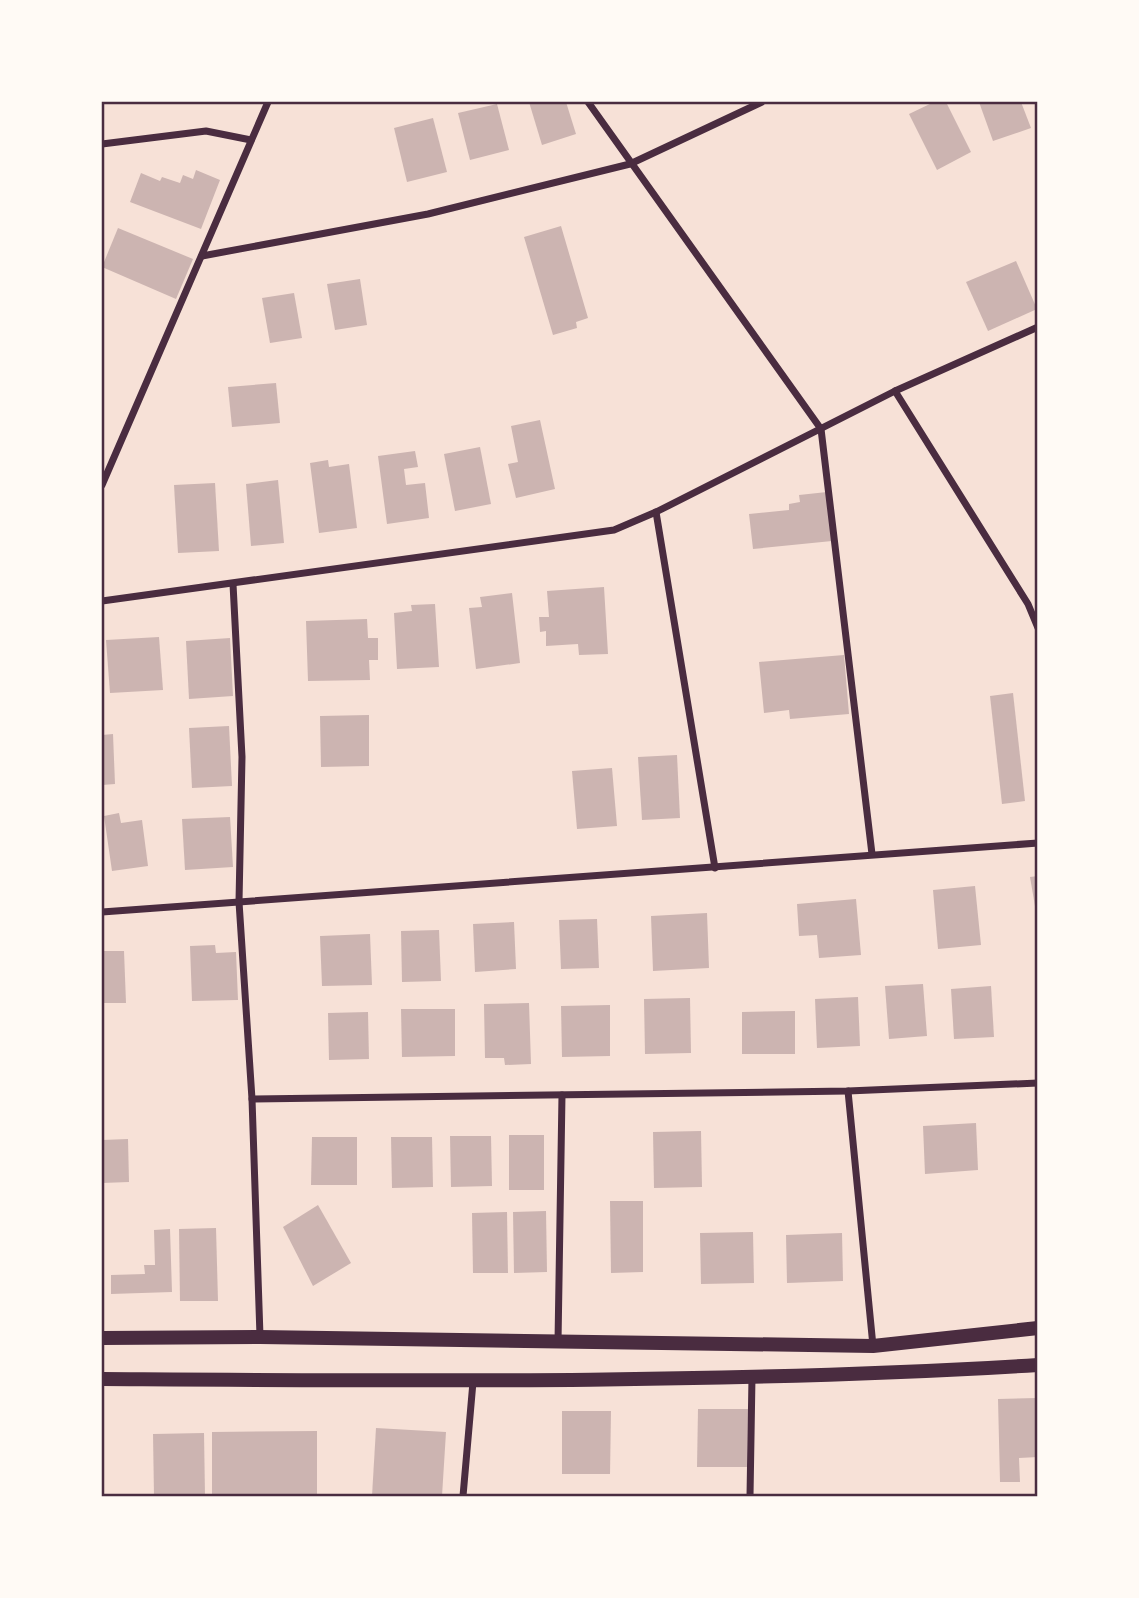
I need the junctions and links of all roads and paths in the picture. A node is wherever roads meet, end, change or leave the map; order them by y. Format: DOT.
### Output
graph roads {
  1 [pos="268,102"];
  2 [pos="588,102"];
  3 [pos="762,102"];
  4 [pos="251,141"];
  5 [pos="102,144"];
  6 [pos="629,164"];
  7 [pos="202,256"];
  8 [pos="1038,327"];
  9 [pos="895,391"];
  10 [pos="821,429"];
  11 [pos="102,485"];
  12 [pos="656,512"];
  13 [pos="233,584"];
  14 [pos="102,601"];
  15 [pos="1038,628"];
  16 [pos="1038,843"];
  17 [pos="872,854"];
  18 [pos="715,868"];
  19 [pos="239,902"];
  20 [pos="102,912"];
  21 [pos="1038,1083"];
  22 [pos="848,1091"];
  23 [pos="562,1095"];
  24 [pos="252,1098"];
  25 [pos="1038,1328"];
  26 [pos="260,1337"];
  27 [pos="102,1338"];
  28 [pos="558,1342"];
  29 [pos="873,1346"];
  30 [pos="1038,1365"];
  31 [pos="752,1377"];
  32 [pos="102,1379"];
  33 [pos="473,1382"];
  34 [pos="463,1496"];
  35 [pos="750,1496"];
  1 -- 4 [label="street"];
  2 -- 6 [label="street"];
  3 -- 6 [label="street"];
  4 -- 5 [label="street"];
  4 -- 7 [label="street"];
  6 -- 7 [label="street"];
  6 -- 10 [label="street"];
  7 -- 11 [label="street"];
  8 -- 9 [label="street"];
  9 -- 10 [label="street"];
  9 -- 15 [label="street"];
  10 -- 12 [label="street"];
  10 -- 17 [label="street"];
  12 -- 13 [label="street"];
  12 -- 18 [label="street"];
  13 -- 14 [label="street"];
  13 -- 19 [label="street"];
  16 -- 17 [label="street"];
  17 -- 18 [label="street"];
  18 -- 19 [label="street"];
  19 -- 20 [label="street"];
  19 -- 24 [label="street"];
  21 -- 22 [label="street"];
  22 -- 23 [label="street"];
  22 -- 29 [label="street"];
  23 -- 24 [label="street"];
  23 -- 28 [label="street"];
  24 -- 26 [label="street"];
  25 -- 29 [label="main road"];
  26 -- 27 [label="main road"];
  26 -- 28 [label="main road"];
  28 -- 29 [label="main road"];
  30 -- 31 [label="main road"];
  31 -- 33 [label="main road"];
  31 -- 35 [label="street"];
  32 -- 33 [label="main road"];
  33 -- 34 [label="street"];
}
